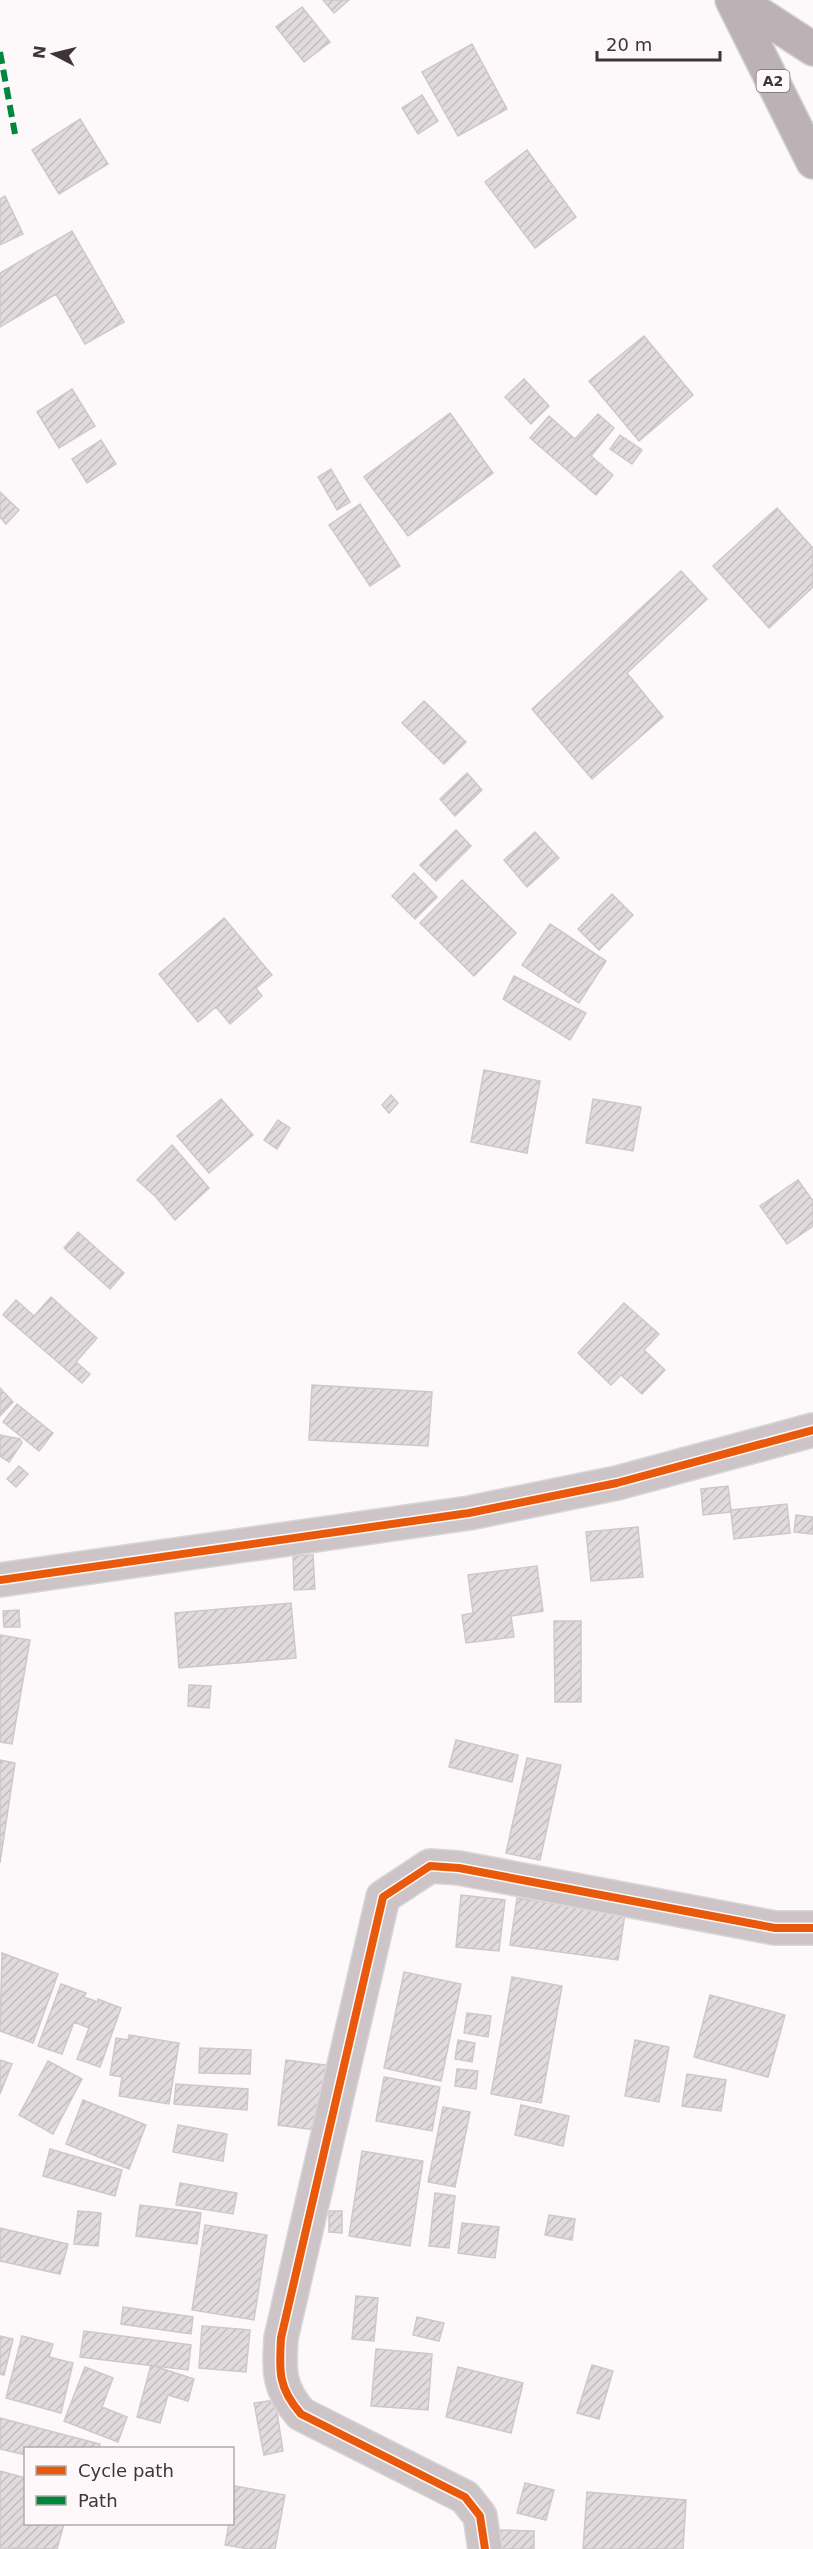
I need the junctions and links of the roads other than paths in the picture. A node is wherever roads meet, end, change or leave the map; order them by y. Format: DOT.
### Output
graph roads {
  1 [pos="732,0"];
  2 [pos="738,0"];
  3 [pos="813,49"];
  4 [pos="813,162"];
  5 [pos="813,1430"];
  6 [pos="0,1580"];
  7 [pos="813,1928"];
  8 [pos="485,2549"];
  1 -- 4 [label="main road, A2"];
  2 -- 3 [label="main road"];
  5 -- 6 [label="street"];
  7 -- 8 [label="street"];
}
